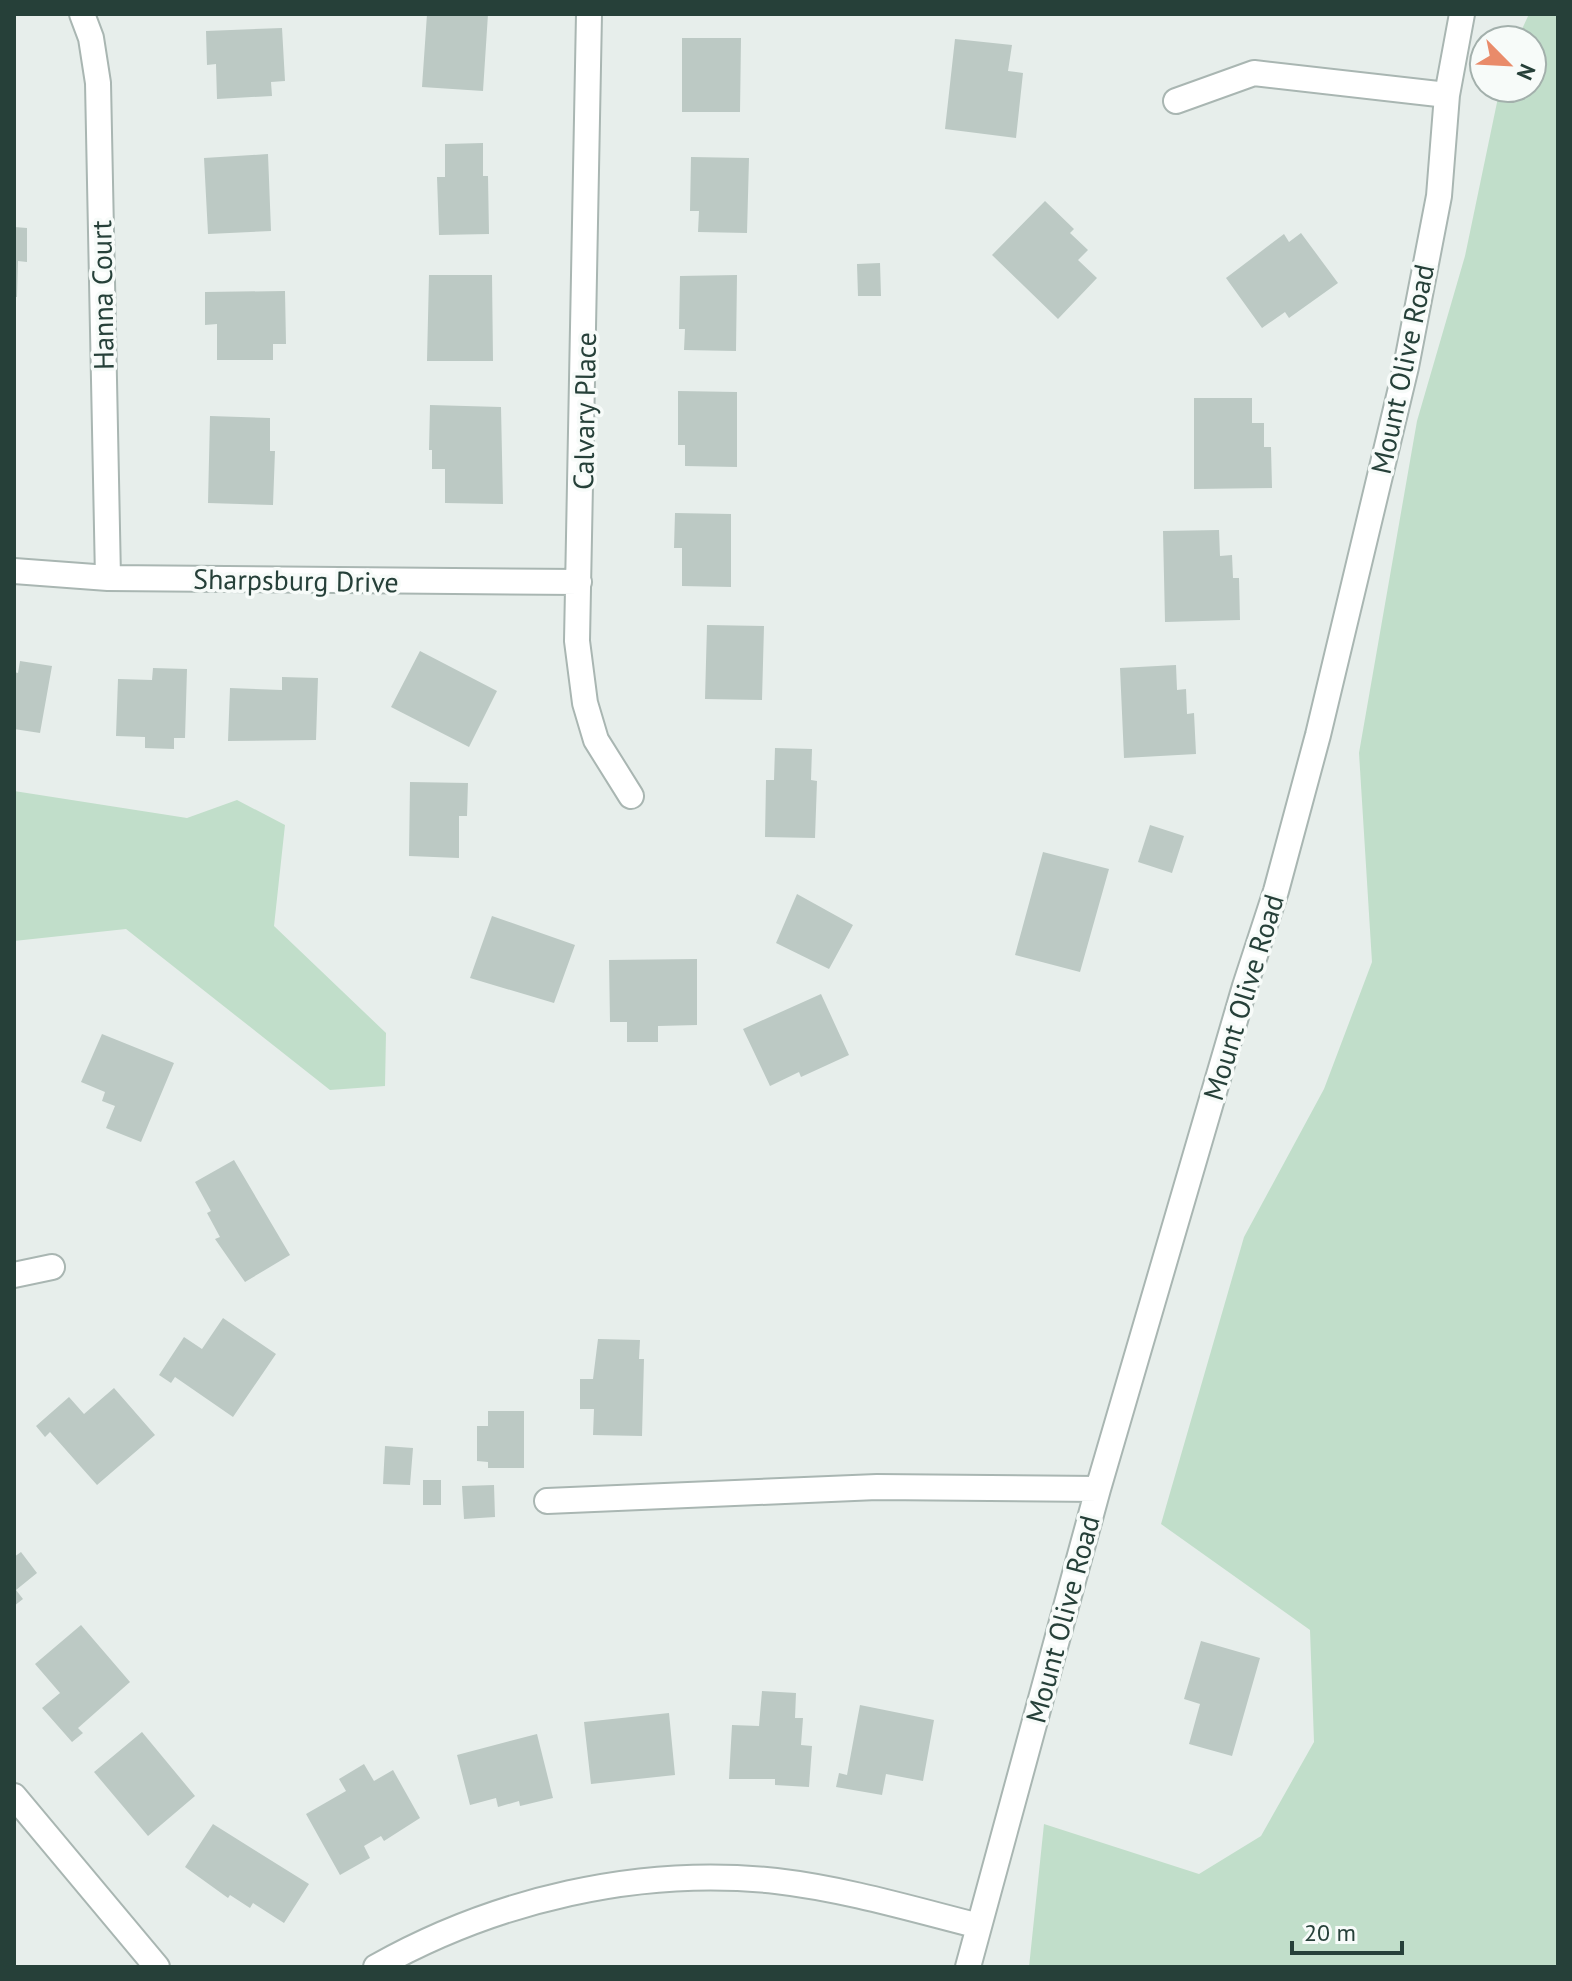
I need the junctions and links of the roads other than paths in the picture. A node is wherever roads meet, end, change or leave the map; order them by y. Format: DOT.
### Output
graph roads {
  1 [pos="82,14"];
  2 [pos="589,14"];
  3 [pos="1462,14"];
  4 [pos="1447,95"];
  5 [pos="1176,101"];
  6 [pos="14,571"];
  7 [pos="108,578"];
  8 [pos="579,582"];
  9 [pos="631,796"];
  10 [pos="52,1267"];
  11 [pos="14,1275"];
  12 [pos="1098,1489"];
  13 [pos="547,1501"];
  14 [pos="14,1796"];
  15 [pos="979,1926"];
  16 [pos="157,1967"];
  17 [pos="376,1967"];
  18 [pos="968,1967"];
  1 -- 7 [label="street, Hanna Court"];
  2 -- 8 [label="street, Calvary Place"];
  3 -- 4 [label="street, Mount Olive Road"];
  4 -- 5 [label="street"];
  4 -- 12 [label="street, Mount Olive Road"];
  6 -- 7 [label="street, Sharpsburg Drive"];
  7 -- 8 [label="street, Sharpsburg Drive"];
  8 -- 9 [label="street, Calvary Place"];
  10 -- 11 [label="street"];
  12 -- 13 [label="street"];
  12 -- 15 [label="street, Mount Olive Road"];
  14 -- 16 [label="street"];
  15 -- 17 [label="street"];
  15 -- 18 [label="street, Mount Olive Road"];
}
